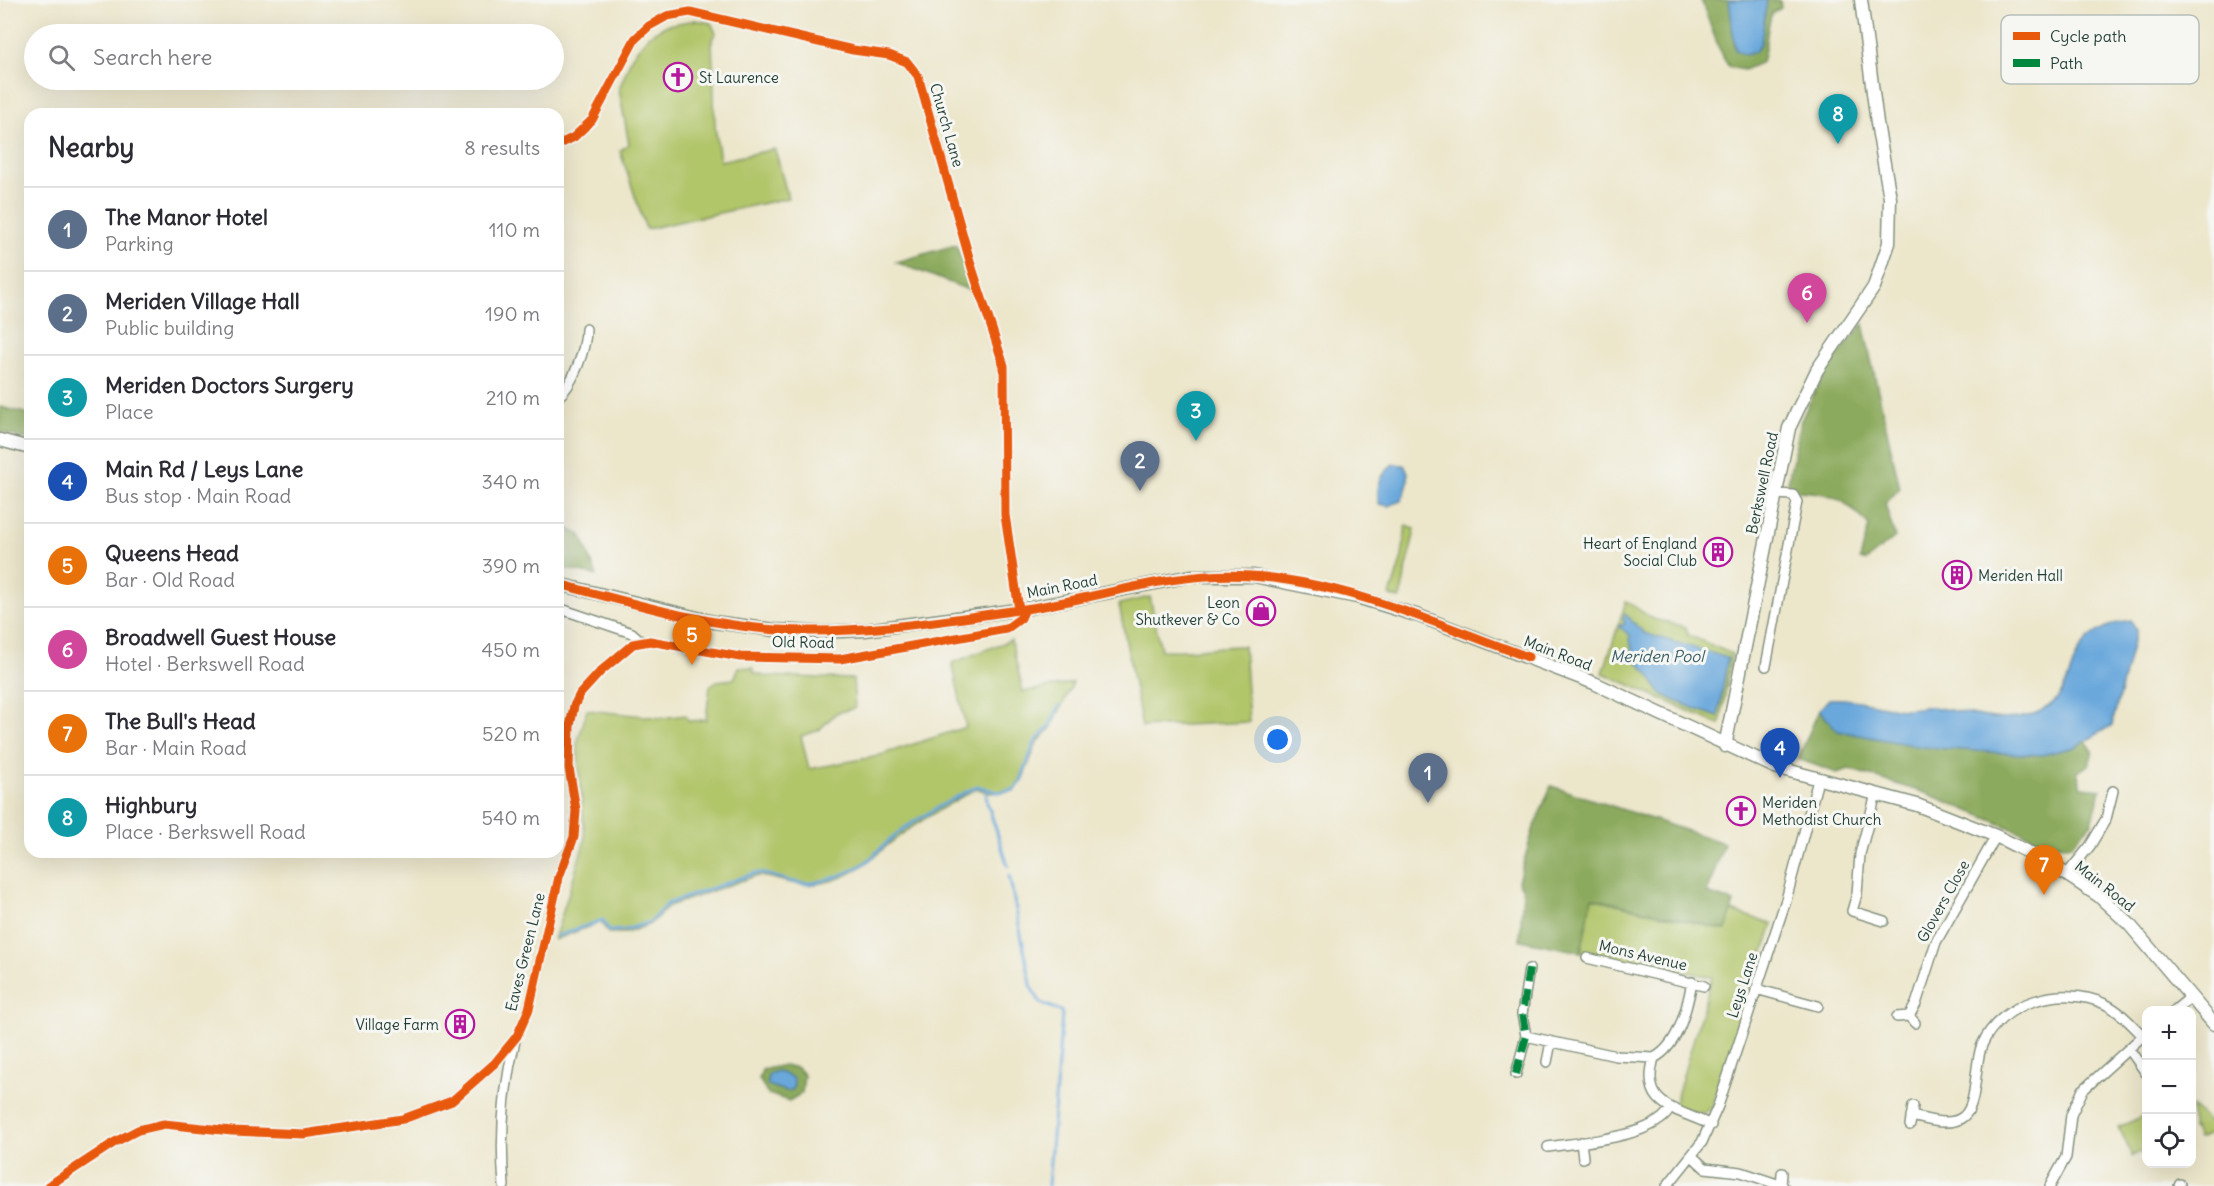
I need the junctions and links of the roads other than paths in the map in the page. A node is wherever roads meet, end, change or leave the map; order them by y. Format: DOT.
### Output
graph roads {
  1 [pos="1861,0"];
  2 [pos="564,142"];
  3 [pos="586,329"];
  4 [pos="564,392"];
  5 [pos="0,440"];
  6 [pos="24,446"];
  7 [pos="1774,494"];
  8 [pos="564,585"];
  9 [pos="564,610"];
  10 [pos="1022,610"];
  11 [pos="641,641"];
  12 [pos="1766,666"];
  13 [pos="1725,746"];
  14 [pos="1818,780"];
  15 [pos="2113,791"];
  16 [pos="1876,794"];
  17 [pos="1996,836"];
  18 [pos="2067,874"];
  19 [pos="1884,921"];
  20 [pos="1587,958"];
  21 [pos="1529,969"];
  22 [pos="1692,982"];
  23 [pos="1704,986"];
  24 [pos="1756,989"];
  25 [pos="2191,997"];
  26 [pos="1818,1006"];
  27 [pos="2181,1006"];
  28 [pos="1898,1017"];
  29 [pos="2214,1024"];
  30 [pos="2142,1032"];
  31 [pos="517,1036"];
  32 [pos="1526,1036"];
  33 [pos="2142,1038"];
  34 [pos="1551,1042"];
  35 [pos="2129,1049"];
  36 [pos="1654,1058"];
  37 [pos="1547,1062"];
  38 [pos="495,1063"];
  39 [pos="2142,1067"];
  40 [pos="1516,1074"];
  41 [pos="506,1075"];
  42 [pos="1670,1109"];
  43 [pos="1911,1116"];
  44 [pos="1711,1125"];
  45 [pos="1581,1142"];
  46 [pos="1548,1147"];
  47 [pos="1692,1156"];
  48 [pos="1583,1158"];
  49 [pos="1782,1173"];
  50 [pos="48,1186"];
  51 [pos="504,1186"];
  52 [pos="1667,1186"];
  53 [pos="1782,1186"];
  54 [pos="2050,1186"];
  1 -- 7 [label="main road, Berkswell Road"];
  2 -- 10 [label="street, Church Lane"];
  3 -- 4 [label="street"];
  5 -- 6 [label="main road"];
  7 -- 12 [label="street"];
  7 -- 13 [label="main road, Berkswell Road"];
  8 -- 10 [label="main road, Main Road"];
  9 -- 11 [label="street, Old Road"];
  10 -- 11 [label="street, Old Road"];
  10 -- 13 [label="main road, Main Road"];
  11 -- 31 [label="street, Eaves Green Lane"];
  13 -- 14 [label="main road, Main Road"];
  14 -- 16 [label="main road, Main Road"];
  14 -- 24 [label="street, Leys Lane"];
  15 -- 18 [label="street"];
  16 -- 17 [label="main road, Main Road"];
  16 -- 19 [label="street"];
  17 -- 18 [label="main road, Main Road"];
  17 -- 28 [label="street, Glovers Close"];
  18 -- 25 [label="main road, Main Road"];
  20 -- 22 [label="street, Mons Avenue"];
  21 -- 32 [label="street"];
  22 -- 23 [label="street, Mons Avenue"];
  22 -- 36 [label="street, Mons Avenue"];
  24 -- 26 [label="street"];
  24 -- 44 [label="street, Leys Lane"];
  25 -- 27 [label="street"];
  25 -- 29 [label="main road, Main Road"];
  30 -- 43 [label="street"];
  31 -- 38 [label="street, Eaves Green Lane"];
  31 -- 41 [label="street"];
  32 -- 34 [label="street"];
  32 -- 40 [label="street"];
  33 -- 35 [label="street"];
  34 -- 36 [label="street"];
  34 -- 37 [label="street"];
  35 -- 39 [label="street"];
  35 -- 54 [label="street"];
  36 -- 42 [label="street"];
  38 -- 41 [label="street"];
  38 -- 50 [label="street, Eaves Green Lane"];
  41 -- 51 [label="street"];
  42 -- 44 [label="street"];
  42 -- 45 [label="street"];
  44 -- 47 [label="street, Leys Lane"];
  45 -- 46 [label="street"];
  45 -- 48 [label="street"];
  47 -- 52 [label="street, Leys Lane"];
  47 -- 53 [label="street"];
  49 -- 53 [label="street"];
}
